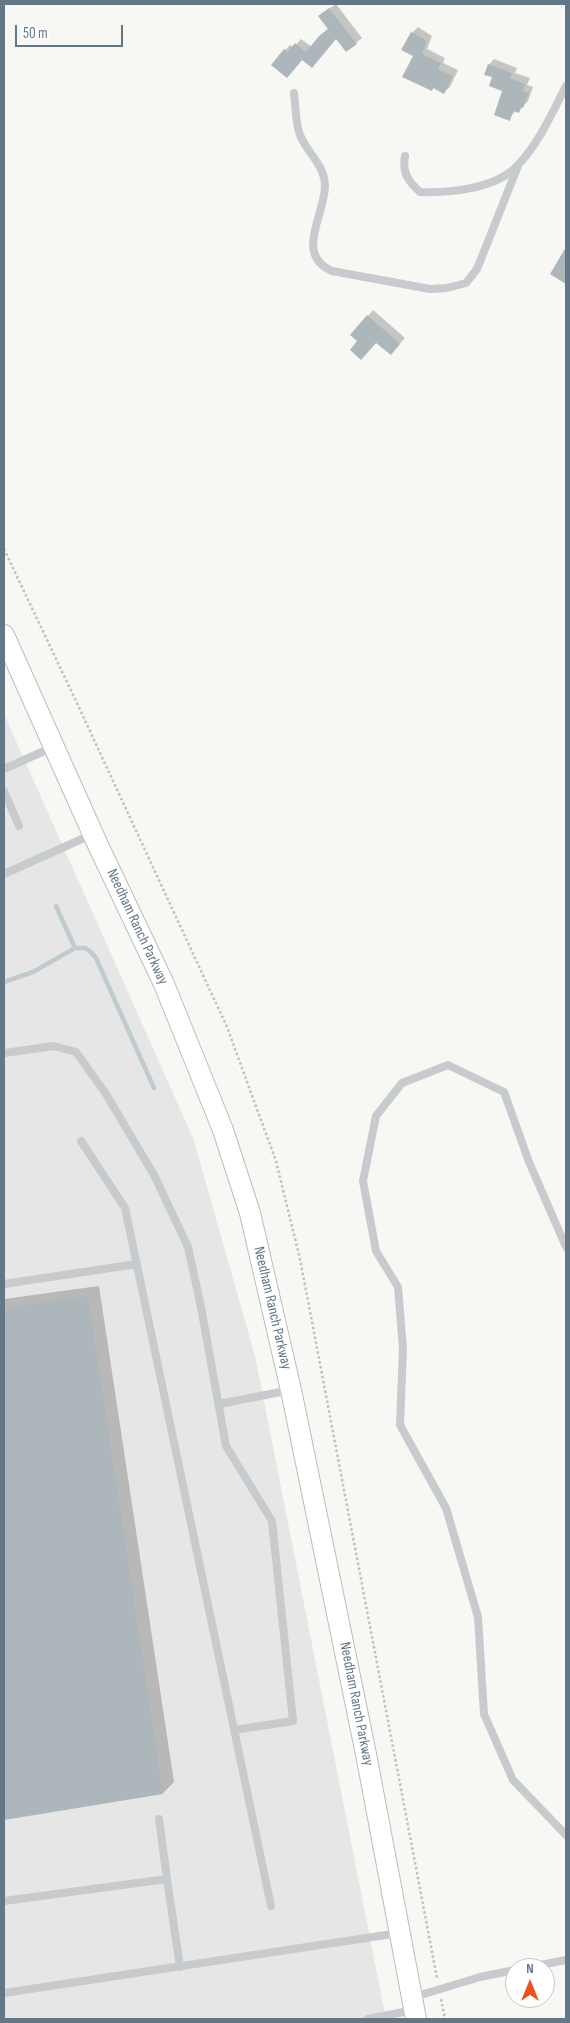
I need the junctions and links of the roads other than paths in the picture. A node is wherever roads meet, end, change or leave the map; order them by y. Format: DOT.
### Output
graph roads {
  1 [pos="566,86"];
  2 [pos="294,93"];
  3 [pos="405,156"];
  4 [pos="518,166"];
  5 [pos="4,635"];
  6 [pos="54,746"];
  7 [pos="4,769"];
  8 [pos="4,791"];
  9 [pos="19,826"];
  10 [pos="94,834"];
  11 [pos="4,874"];
  12 [pos="4,1053"];
  13 [pos="81,1141"];
  14 [pos="566,1247"];
  15 [pos="137,1264"];
  16 [pos="4,1284"];
  17 [pos="291,1390"];
  18 [pos="219,1404"];
  19 [pos="234,1730"];
  20 [pos="159,1819"];
  21 [pos="566,1835"];
  22 [pos="167,1879"];
  23 [pos="4,1901"];
  24 [pos="272,1906"];
  25 [pos="400,1933"];
  26 [pos="180,1967"];
  27 [pos="505,1972"];
  28 [pos="4,1993"];
  29 [pos="414,2009"];
  30 [pos="368,2019"];
  1 -- 4 [label="lane"];
  2 -- 4 [label="lane"];
  3 -- 4 [label="lane"];
  5 -- 6 [label="street, Needham Ranch Parkway"];
  6 -- 7 [label="lane"];
  6 -- 10 [label="street, Needham Ranch Parkway"];
  8 -- 9 [label="lane"];
  10 -- 11 [label="lane"];
  10 -- 17 [label="street, Needham Ranch Parkway"];
  12 -- 18 [label="lane"];
  13 -- 15 [label="lane"];
  14 -- 21 [label="lane"];
  15 -- 16 [label="lane"];
  15 -- 19 [label="lane"];
  17 -- 18 [label="lane"];
  17 -- 25 [label="street, Needham Ranch Parkway"];
  18 -- 19 [label="lane"];
  19 -- 24 [label="lane"];
  20 -- 22 [label="lane"];
  22 -- 23 [label="lane"];
  22 -- 26 [label="lane"];
  25 -- 26 [label="lane"];
  25 -- 29 [label="street, Needham Ranch Parkway"];
  26 -- 28 [label="lane"];
  27 -- 29 [label="lane"];
  29 -- 30 [label="lane"];
}
